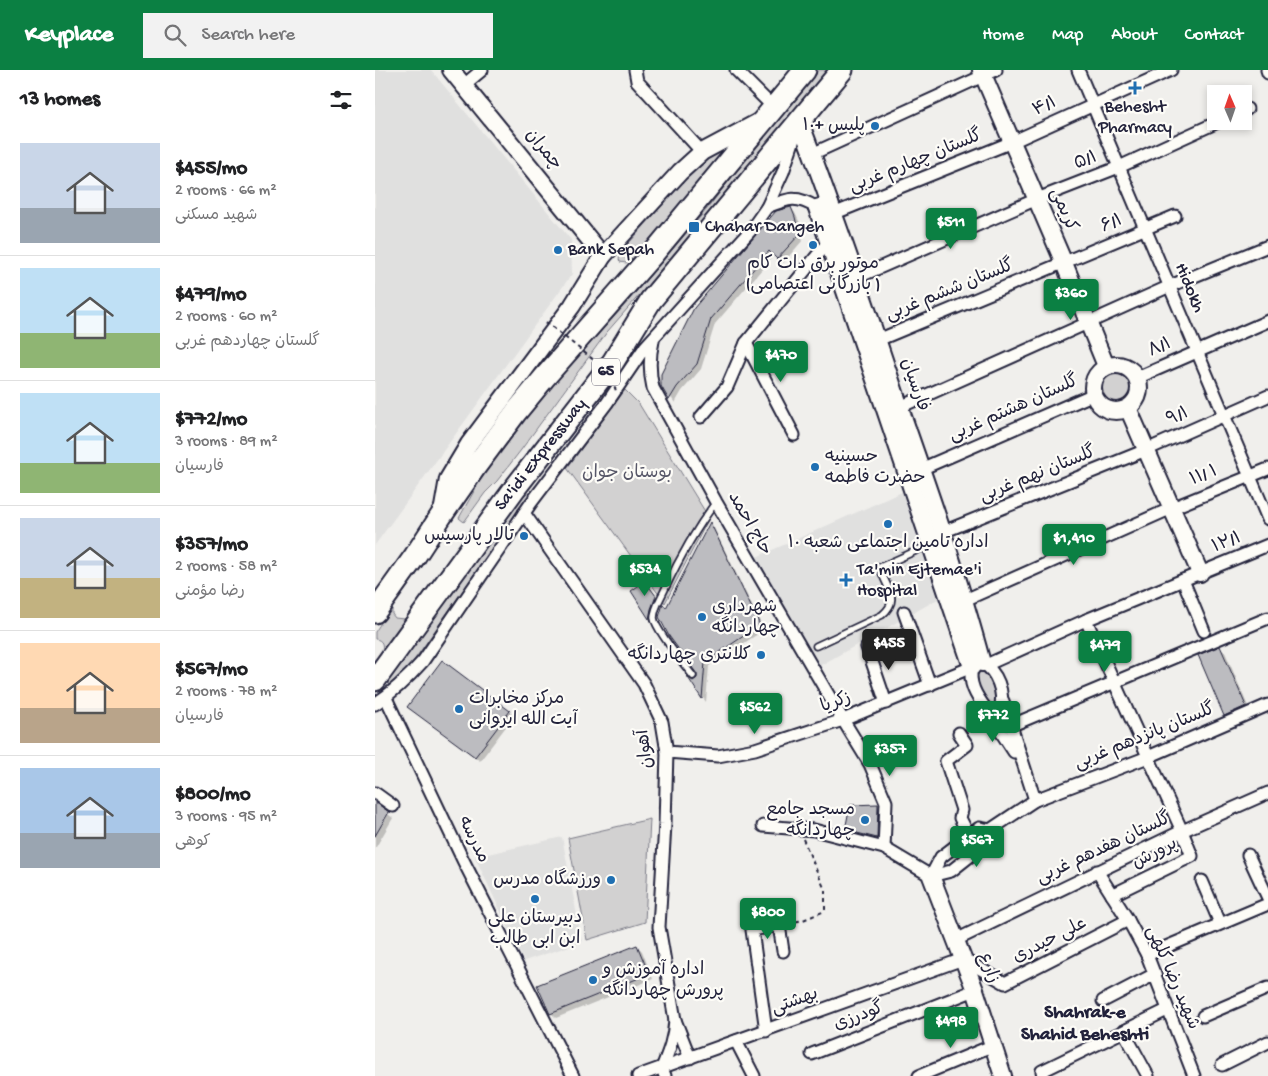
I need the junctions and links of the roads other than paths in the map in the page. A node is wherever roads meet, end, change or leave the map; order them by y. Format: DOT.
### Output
graph roads {
  1 [pos="451,70"];
  2 [pos="482,70"];
  3 [pos="635,70"];
  4 [pos="736,70"];
  5 [pos="805,70"];
  6 [pos="842,70"];
  7 [pos="1079,70"];
  8 [pos="1171,70"];
  9 [pos="987,72"];
  10 [pos="464,86"];
  11 [pos="1093,104"];
  12 [pos="771,113"];
  13 [pos="800,122"];
  14 [pos="1207,127"];
  15 [pos="1012,142"];
  16 [pos="702,152"];
  17 [pos="812,154"];
  18 [pos="1119,167"];
  19 [pos="1037,199"];
  20 [pos="767,207"];
  21 [pos="827,209"];
  22 [pos="1175,216"];
  23 [pos="1145,228"];
  24 [pos="829,240"];
  25 [pos="1267,250"];
  26 [pos="603,256"];
  27 [pos="1064,263"];
  28 [pos="855,278"];
  29 [pos="1170,286"];
  30 [pos="1268,321"];
  31 [pos="1089,324"];
  32 [pos="654,338"];
  33 [pos="878,340"];
  34 [pos="746,343"];
  35 [pos="645,347"];
  36 [pos="1197,351"];
  37 [pos="613,362"];
  38 [pos="1106,366"];
  39 [pos="1137,378"];
  40 [pos="1094,394"];
  41 [pos="1268,396"];
  42 [pos="900,407"];
  43 [pos="1128,408"];
  44 [pos="1224,416"];
  45 [pos="701,417"];
  46 [pos="794,435"];
  47 [pos="1146,450"];
  48 [pos="921,469"];
  49 [pos="1268,469"];
  50 [pos="1250,476"];
  51 [pos="716,502"];
  52 [pos="1172,508"];
  53 [pos="524,513"];
  54 [pos="441,516"];
  55 [pos="1268,519"];
  56 [pos="943,532"];
  57 [pos="931,544"];
  58 [pos="1268,545"];
  59 [pos="1200,573"];
  60 [pos="1183,580"];
  61 [pos="965,600"];
  62 [pos="375,612"];
  63 [pos="903,612"];
  64 [pos="1268,618"];
  65 [pos="1086,620"];
  66 [pos="1204,631"];
  67 [pos="816,646"];
  68 [pos="867,648"];
  69 [pos="978,668"];
  70 [pos="693,676"];
  71 [pos="1115,683"];
  72 [pos="930,685"];
  73 [pos="380,689"];
  74 [pos="1003,701"];
  75 [pos="886,703"];
  76 [pos="375,704"];
  77 [pos="1268,705"];
  78 [pos="986,708"];
  79 [pos="843,720"];
  80 [pos="1010,726"];
  81 [pos="959,733"];
  82 [pos="667,752"];
  83 [pos="1149,757"];
  84 [pos="1022,764"];
  85 [pos="1268,793"];
  86 [pos="375,794"];
  87 [pos="1035,800"];
  88 [pos="393,806"];
  89 [pos="763,826"];
  90 [pos="990,830"];
  91 [pos="1182,831"];
  92 [pos="969,836"];
  93 [pos="884,848"];
  94 [pos="1248,855"];
  95 [pos="1097,872"];
  96 [pos="931,876"];
  97 [pos="1202,881"];
  98 [pos="1112,895"];
  99 [pos="1268,898"];
  100 [pos="1268,904"];
  101 [pos="1128,920"];
  102 [pos="1220,923"];
  103 [pos="955,940"];
  104 [pos="783,951"];
  105 [pos="1147,955"];
  106 [pos="963,959"];
  107 [pos="1155,974"];
  108 [pos="1268,988"];
  109 [pos="975,990"];
  110 [pos="1103,1001"];
  111 [pos="1167,1010"];
  112 [pos="1203,1016"];
  113 [pos="675,1020"];
  114 [pos="766,1031"];
  115 [pos="1124,1032"];
  116 [pos="736,1041"];
  117 [pos="1268,1042"];
  118 [pos="994,1046"];
  119 [pos="812,1054"];
  120 [pos="690,1058"];
  121 [pos="1222,1064"];
  122 [pos="664,1072"];
  123 [pos="1043,1074"];
  124 [pos="573,1076"];
  125 [pos="638,1076"];
  126 [pos="754,1076"];
  127 [pos="919,1076"];
  128 [pos="1003,1076"];
  129 [pos="1148,1076"];
  130 [pos="1194,1076"];
  1 -- 10 [label="street, چمران"];
  2 -- 10 [label="street"];
  3 -- 16 [label="street"];
  4 -- 12 [label="street"];
  5 -- 12 [label="highway, 65"];
  6 -- 13 [label="highway, Sa'idi Expressway / 65"];
  7 -- 11 [label="street, Hidokh"];
  8 -- 11 [label="street, ۴/۱"];
  9 -- 15 [label="street, کریمی"];
  9 -- 17 [label="street"];
  10 -- 26 [label="street, چمران"];
  11 -- 15 [label="street, ۴/۱"];
  11 -- 18 [label="street, Hidokh"];
  12 -- 16 [label="street"];
  12 -- 54 [label="highway, 65"];
  13 -- 17 [label="street, فارسیان"];
  13 -- 20 [label="street"];
  13 -- 37 [label="highway, Sa'idi Expressway / 65"];
  14 -- 18 [label="street, ۵/۱"];
  15 -- 19 [label="street, کریمی"];
  15 -- 21 [label="street, گلستان چهارم غربی"];
  16 -- 26 [label="street"];
  17 -- 21 [label="street, فارسیان"];
  18 -- 19 [label="street, ۵/۱"];
  18 -- 23 [label="street, Hidokh"];
  19 -- 27 [label="street, کریمی"];
  19 -- 28 [label="street, ۵/۱"];
  20 -- 21 [label="street"];
  20 -- 32 [label="street"];
  21 -- 24 [label="street, فارسیان"];
  21 -- 28 [label="street, فارسیان"];
  22 -- 23 [label="street, ۶/۱"];
  23 -- 27 [label="street, ۶/۱"];
  23 -- 29 [label="street, Hidokh"];
  24 -- 34 [label="street"];
  24 -- 57 [label="street, فارسیان"];
  25 -- 29 [label="street"];
  26 -- 54 [label="street"];
  27 -- 31 [label="street, کریمی"];
  27 -- 33 [label="street, گلستان ششم غربی"];
  28 -- 33 [label="street, فارسیان"];
  29 -- 31 [label="street"];
  29 -- 36 [label="street, Hidokh"];
  30 -- 36 [label="street, ۸/۱"];
  31 -- 38 [label="street, کریمی"];
  31 -- 42 [label="street"];
  32 -- 35 [label="street"];
  32 -- 51 [label="street, حاج احمد"];
  33 -- 42 [label="street, فارسیان"];
  34 -- 45 [label="street"];
  34 -- 46 [label="street"];
  35 -- 37 [label="street"];
  35 -- 53 [label="street"];
  36 -- 39 [label="street, ۸/۱"];
  36 -- 44 [label="street, Hidokh"];
  37 -- 73 [label="highway, Sa'idi Expressway / 65"];
  38 -- 39 [label="street"];
  38 -- 40 [label="street"];
  39 -- 43 [label="street"];
  40 -- 43 [label="street"];
  40 -- 48 [label="street, گلستان هشتم غربی"];
  41 -- 44 [label="street, ۹/۱"];
  42 -- 48 [label="street, فارسیان"];
  43 -- 47 [label="street"];
  44 -- 47 [label="street, ۹/۱"];
  44 -- 50 [label="street, Hidokh"];
  47 -- 52 [label="street"];
  47 -- 56 [label="street, گلستان نهم غربی"];
  48 -- 56 [label="street, فارسیان"];
  49 -- 50 [label="street, ۱۱/ ۱"];
  50 -- 52 [label="street, ۱۱/ ۱"];
  50 -- 55 [label="street, Hidokh"];
  51 -- 70 [label="lane"];
  51 -- 79 [label="street, حاج احمد"];
  52 -- 59 [label="street"];
  52 -- 61 [label="street, ۱۱/ ۱"];
  53 -- 73 [label="street"];
  53 -- 82 [label="street, آهوان"];
  54 -- 62 [label="highway, 65"];
  56 -- 61 [label="street, فارسیان"];
  57 -- 67 [label="lane"];
  57 -- 69 [label="street, فارسیان"];
  58 -- 59 [label="street, ۱۲/۱"];
  59 -- 60 [label="street, ۱۲/۱"];
  60 -- 65 [label="street, ۱۲/۱"];
  60 -- 66 [label="street"];
  61 -- 69 [label="street, فارسیان"];
  63 -- 72 [label="street"];
  64 -- 71 [label="street"];
  65 -- 69 [label="street, زکریا"];
  65 -- 71 [label="street"];
  68 -- 75 [label="street"];
  69 -- 72 [label="street, زکریا"];
  69 -- 74 [label="street"];
  69 -- 78 [label="street"];
  71 -- 80 [label="street"];
  71 -- 83 [label="street"];
  72 -- 75 [label="street, زکریا"];
  73 -- 76 [label="street"];
  73 -- 124 [label="street, مدرسه"];
  74 -- 78 [label="street"];
  74 -- 80 [label="street"];
  75 -- 79 [label="street, زکریا"];
  77 -- 83 [label="street, گلستان پانزدهم غربی"];
  78 -- 84 [label="street"];
  79 -- 82 [label="street, زکریا"];
  79 -- 93 [label="street, حاج احمد"];
  80 -- 84 [label="street"];
  81 -- 92 [label="street"];
  82 -- 113 [label="street, آهوان"];
  83 -- 87 [label="street, گلستان پانزدهم غربی"];
  83 -- 91 [label="street"];
  84 -- 87 [label="street"];
  85 -- 91 [label="street, گلستان هفدهم غربی"];
  86 -- 88 [label="street"];
  87 -- 90 [label="street"];
  89 -- 93 [label="street"];
  90 -- 92 [label="street"];
  90 -- 96 [label="street"];
  91 -- 95 [label="street, گلستان هفدهم غربی"];
  91 -- 98 [label="street, پرورش"];
  92 -- 96 [label="street"];
  93 -- 96 [label="street"];
  94 -- 99 [label="street"];
  95 -- 98 [label="street, شهید رضا کلهی"];
  95 -- 103 [label="street, گلستان هفدهم غربی"];
  96 -- 103 [label="street, زارع"];
  97 -- 102 [label="street"];
  98 -- 101 [label="street, شهید رضا کلهی"];
  100 -- 102 [label="street"];
  101 -- 105 [label="street, شهید رضا کلهی"];
  101 -- 106 [label="street, علی حیدری"];
  102 -- 105 [label="street"];
  103 -- 106 [label="street, زارع"];
  104 -- 114 [label="street"];
  105 -- 107 [label="street, شهید رضا کلهی"];
  106 -- 109 [label="street, زارع"];
  106 -- 114 [label="street, بهشتی"];
  107 -- 110 [label="street"];
  107 -- 111 [label="street, شهید رضا کلهی"];
  108 -- 112 [label="street"];
  109 -- 118 [label="street, زارع"];
  109 -- 119 [label="street, گودرزی"];
  111 -- 115 [label="street"];
  111 -- 130 [label="street, شهید رضا کلهی"];
  113 -- 120 [label="street"];
  113 -- 122 [label="street"];
  114 -- 116 [label="street, بهشتی"];
  115 -- 123 [label="street"];
  115 -- 129 [label="street"];
  116 -- 120 [label="street, بهشتی"];
  116 -- 126 [label="street"];
  117 -- 121 [label="street"];
  118 -- 127 [label="street"];
  118 -- 128 [label="street, زارع"];
  120 -- 122 [label="street, بهشتی"];
  122 -- 125 [label="street, بهشتی"];
}
